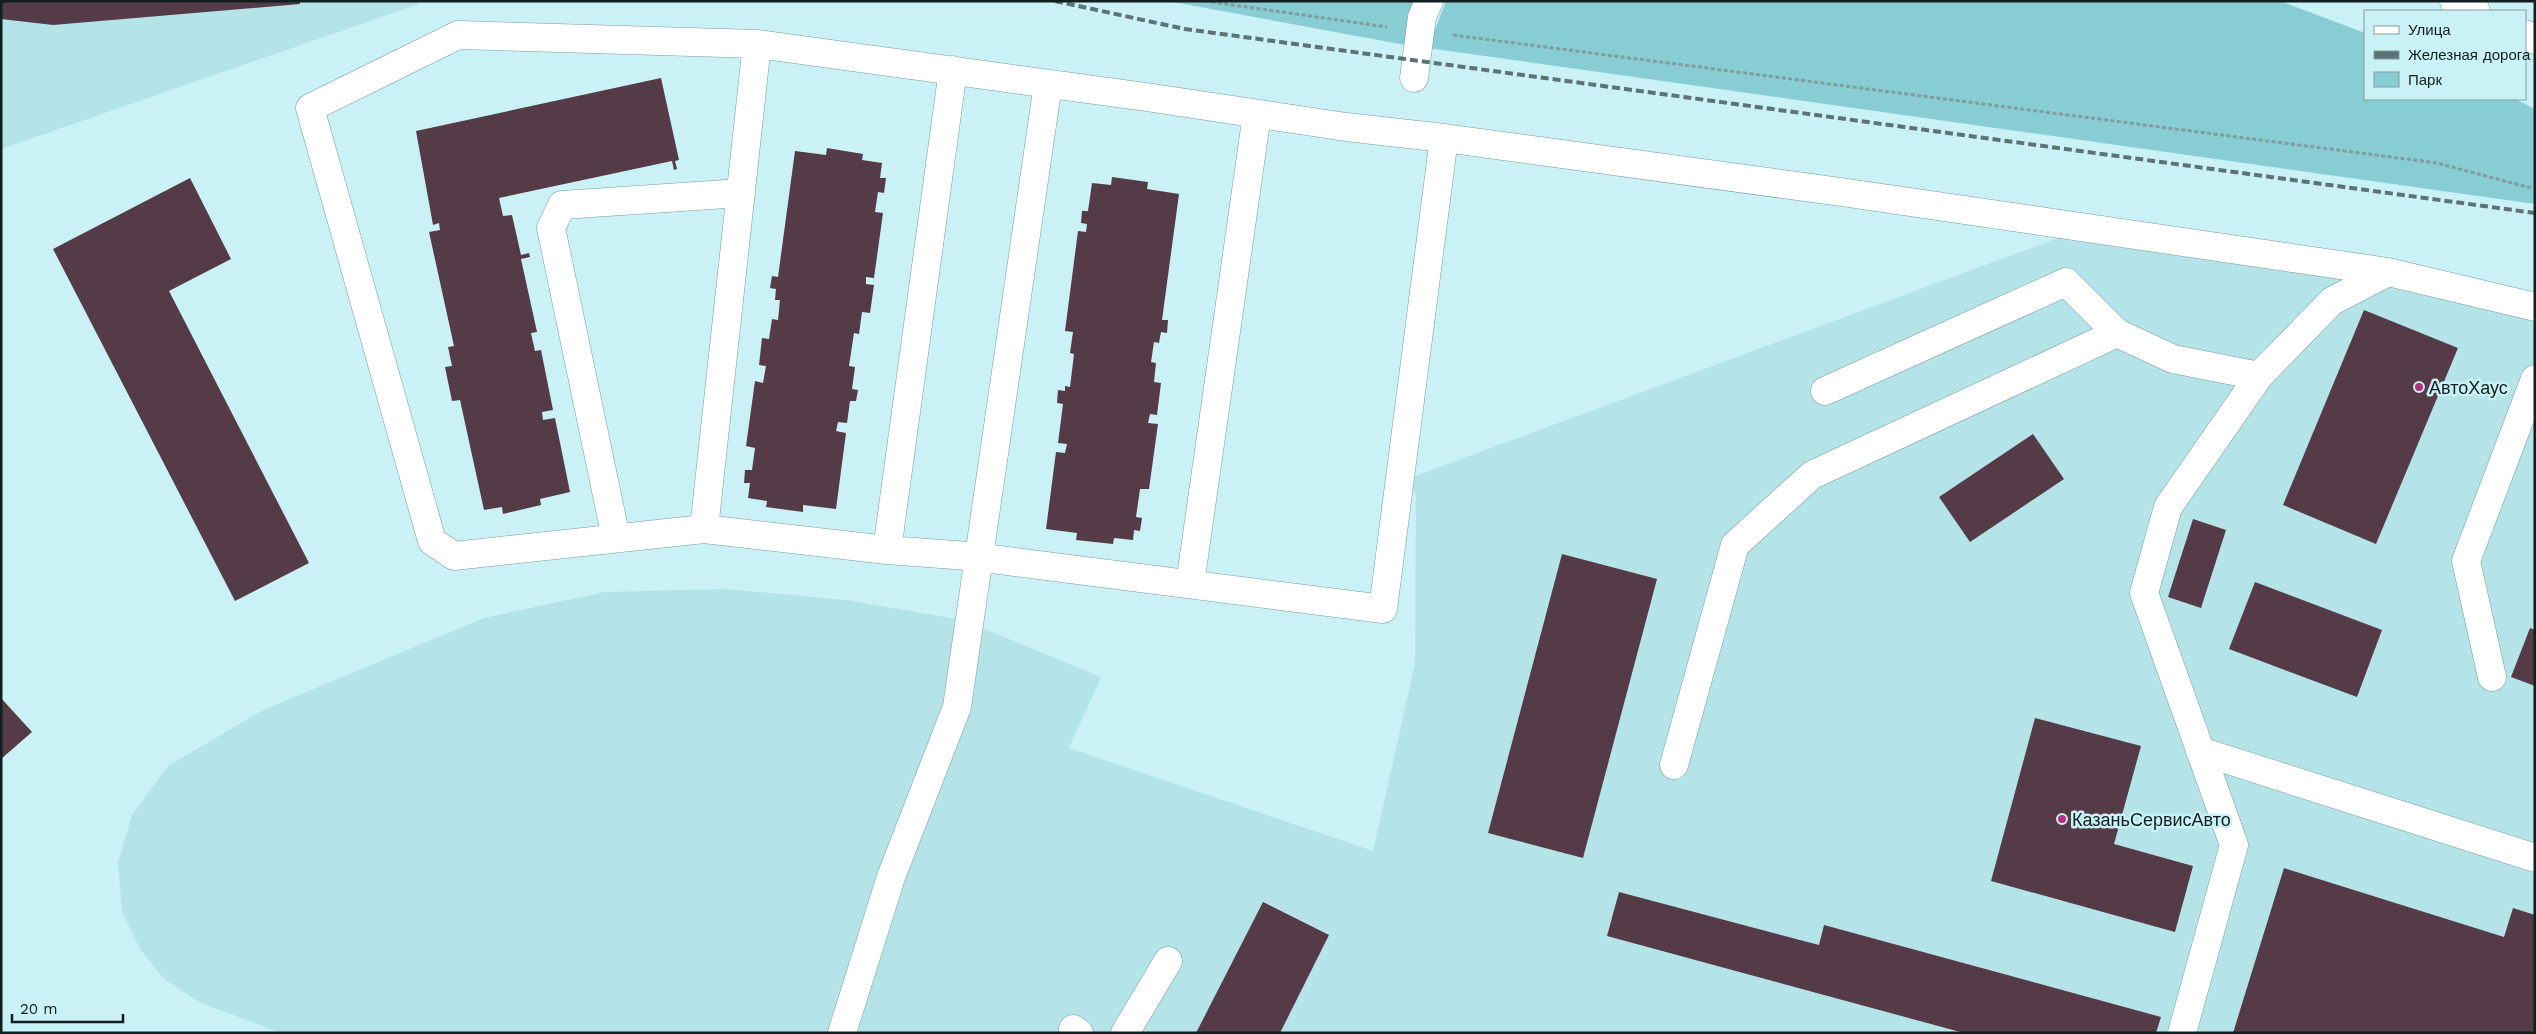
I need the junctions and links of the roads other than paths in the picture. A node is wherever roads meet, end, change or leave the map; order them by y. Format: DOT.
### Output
graph roads {
  1 [pos="1429,1"];
  2 [pos="2454,1"];
  3 [pos="2474,10"];
  4 [pos="757,44"];
  5 [pos="953,70"];
  6 [pos="1414,78"];
  7 [pos="1048,84"];
  8 [pos="1257,114"];
  9 [pos="1444,138"];
  10 [pos="741,193"];
  11 [pos="2388,272"];
  12 [pos="2535,307"];
  13 [pos="2117,333"];
  14 [pos="2259,376"];
  15 [pos="2535,379"];
  16 [pos="1825,391"];
  17 [pos="704,529"];
  18 [pos="616,538"];
  19 [pos="887,550"];
  20 [pos="979,557"];
  21 [pos="1190,584"];
  22 [pos="2492,676"];
  23 [pos="2200,751"];
  24 [pos="1674,766"];
  25 [pos="2535,858"];
  26 [pos="1168,961"];
  27 [pos="842,1033"];
  28 [pos="1125,1033"];
  29 [pos="2182,1033"];
  1 -- 6 [label="main road"];
  2 -- 3 [label="main road"];
  4 -- 5 [label="main road"];
  4 -- 10 [label="main road"];
  4 -- 18 [label="main road"];
  5 -- 7 [label="main road"];
  5 -- 19 [label="main road"];
  7 -- 8 [label="main road"];
  7 -- 20 [label="main road"];
  8 -- 9 [label="main road"];
  8 -- 21 [label="main road"];
  9 -- 11 [label="main road"];
  9 -- 21 [label="main road"];
  10 -- 17 [label="main road"];
  10 -- 18 [label="main road"];
  11 -- 12 [label="main road"];
  11 -- 14 [label="main road"];
  13 -- 14 [label="main road"];
  13 -- 16 [label="main road"];
  13 -- 24 [label="main road"];
  14 -- 23 [label="main road"];
  15 -- 22 [label="main road"];
  17 -- 18 [label="main road"];
  17 -- 19 [label="main road"];
  19 -- 20 [label="main road"];
  20 -- 21 [label="main road"];
  20 -- 27 [label="main road"];
  23 -- 25 [label="main road"];
  23 -- 29 [label="main road"];
  26 -- 28 [label="main road"];
}
